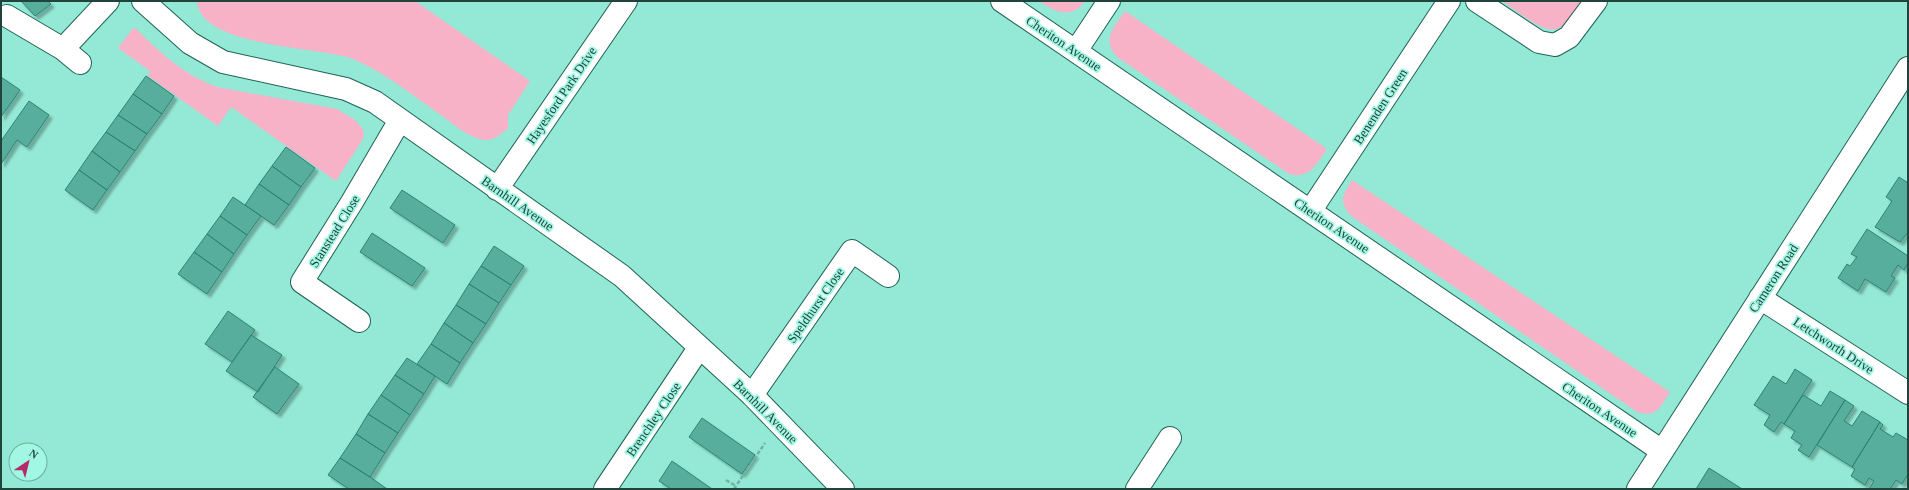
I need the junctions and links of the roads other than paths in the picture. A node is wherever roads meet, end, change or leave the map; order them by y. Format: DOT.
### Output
graph roads {
  1 [pos="108,1"];
  2 [pos="626,1"];
  3 [pos="1002,1"];
  4 [pos="1109,1"];
  5 [pos="1449,1"];
  6 [pos="1477,1"];
  7 [pos="1596,1"];
  8 [pos="154,5"];
  9 [pos="6,16"];
  10 [pos="63,49"];
  11 [pos="1076,51"];
  12 [pos="80,63"];
  13 [pos="1908,68"];
  14 [pos="400,120"];
  15 [pos="497,189"];
  16 [pos="1311,210"];
  17 [pos="888,276"];
  18 [pos="1760,298"];
  19 [pos="359,321"];
  20 [pos="700,348"];
  21 [pos="1908,393"];
  22 [pos="752,395"];
  23 [pos="1170,438"];
  24 [pos="1662,451"];
  25 [pos="605,489"];
  26 [pos="843,489"];
  27 [pos="1137,489"];
  28 [pos="1638,489"];
  1 -- 10 [label="street"];
  2 -- 15 [label="street, Hayesford Park Drive"];
  3 -- 11 [label="street, Cheriton Avenue"];
  4 -- 11 [label="street"];
  5 -- 16 [label="street, Benenden Green"];
  6 -- 7 [label="street"];
  8 -- 14 [label="street, Barnhill Avenue"];
  9 -- 10 [label="street"];
  10 -- 12 [label="street"];
  11 -- 16 [label="street, Cheriton Avenue"];
  13 -- 18 [label="street, Cameron Road"];
  14 -- 15 [label="street, Barnhill Avenue"];
  14 -- 19 [label="street, Stanstead Close"];
  15 -- 20 [label="street, Barnhill Avenue"];
  16 -- 24 [label="street, Cheriton Avenue"];
  17 -- 22 [label="street, Speldhurst Close"];
  18 -- 21 [label="street, Letchworth Drive"];
  18 -- 24 [label="street, Cameron Road"];
  20 -- 22 [label="street, Barnhill Avenue"];
  20 -- 25 [label="street, Brenchley Close"];
  22 -- 26 [label="street, Barnhill Avenue"];
  23 -- 27 [label="street"];
  24 -- 28 [label="street, Cameron Road"];
}
